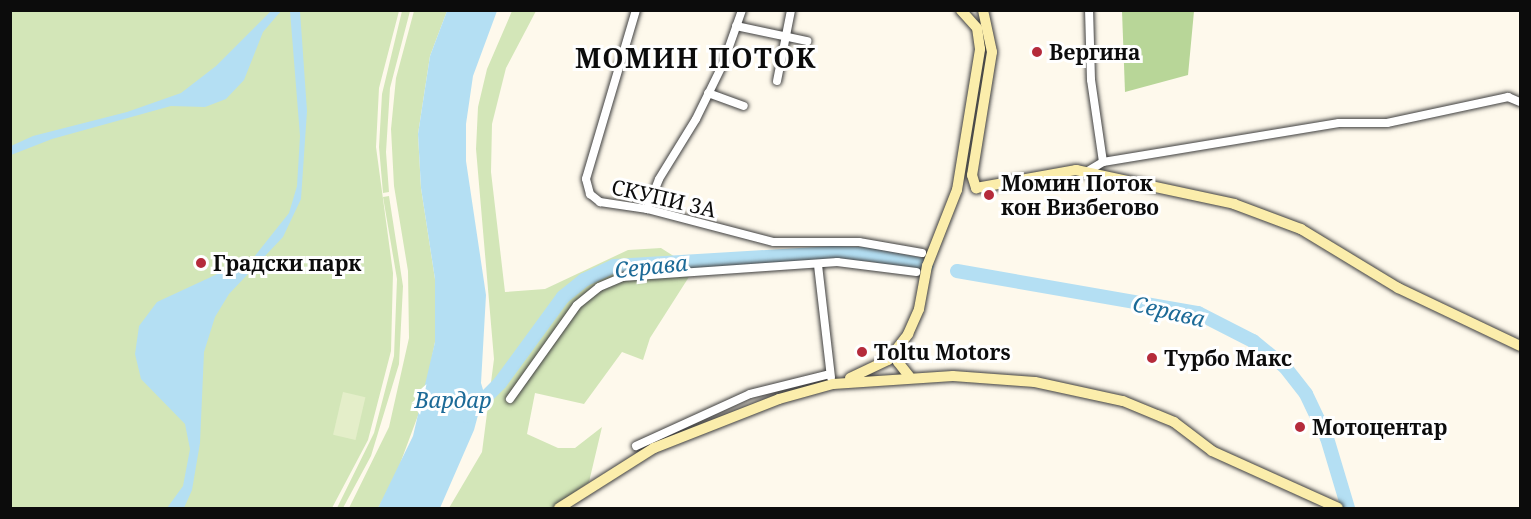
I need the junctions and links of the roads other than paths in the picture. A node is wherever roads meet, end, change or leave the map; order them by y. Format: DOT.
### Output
graph roads {
  1 [pos="636,10"];
  2 [pos="742,10"];
  3 [pos="792,10"];
  4 [pos="961,10"];
  5 [pos="983,10"];
  6 [pos="991,10"];
  7 [pos="1089,10"];
  8 [pos="736,26"];
  9 [pos="788,38"];
  10 [pos="807,41"];
  11 [pos="992,52"];
  12 [pos="777,81"];
  13 [pos="708,93"];
  14 [pos="1521,102"];
  15 [pos="744,106"];
  16 [pos="1103,162"];
  17 [pos="1088,171"];
  18 [pos="647,209"];
  19 [pos="922,253"];
  20 [pos="818,265"];
  21 [pos="920,276"];
  22 [pos="901,346"];
  23 [pos="1521,346"];
  24 [pos="909,376"];
  25 [pos="832,379"];
  26 [pos="510,399"];
  27 [pos="636,446"];
  28 [pos="559,508"];
  29 [pos="1338,508"];
  1 -- 18 [label="street, СКУПИ 3А"];
  2 -- 8 [label="street"];
  3 -- 9 [label="street"];
  4 -- 21 [label="street"];
  5 -- 11 [label="street"];
  6 -- 11 [label="street"];
  7 -- 16 [label="street"];
  8 -- 9 [label="street"];
  8 -- 13 [label="street"];
  9 -- 10 [label="street"];
  9 -- 12 [label="street"];
  11 -- 17 [label="street"];
  13 -- 15 [label="street"];
  13 -- 18 [label="street"];
  14 -- 16 [label="street"];
  16 -- 17 [label="street"];
  17 -- 23 [label="street"];
  18 -- 19 [label="street, СКУПИ 3А"];
  20 -- 21 [label="street"];
  20 -- 25 [label="street"];
  20 -- 26 [label="street"];
  21 -- 22 [label="street"];
  22 -- 24 [label="street"];
  22 -- 25 [label="street"];
  24 -- 25 [label="street"];
  24 -- 29 [label="street"];
  25 -- 27 [label="street"];
  25 -- 28 [label="street"];
}
